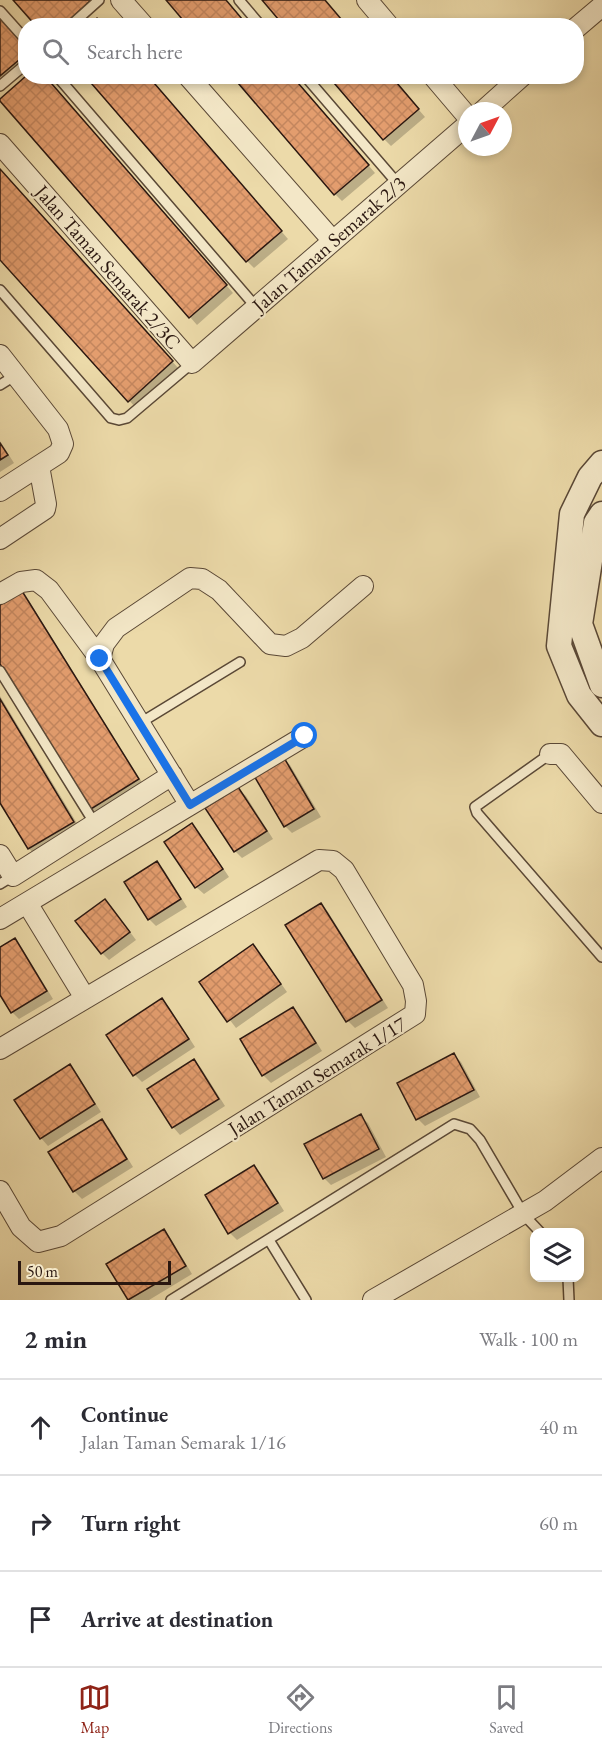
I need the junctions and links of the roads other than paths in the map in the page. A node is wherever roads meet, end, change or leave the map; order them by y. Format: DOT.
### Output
graph roads {
  1 [pos="99,0"];
  2 [pos="121,0"];
  3 [pos="239,0"];
  4 [pos="367,0"];
  5 [pos="602,6"];
  6 [pos="0,11"];
  7 [pos="79,18"];
  8 [pos="137,18"];
  9 [pos="254,18"];
  10 [pos="382,18"];
  11 [pos="584,21"];
  12 [pos="18,31"];
  13 [pos="18,71"];
  14 [pos="64,84"];
  15 [pos="195,84"];
  16 [pos="312,84"];
  17 [pos="440,84"];
  18 [pos="513,84"];
  19 [pos="0,86"];
  20 [pos="493,102"];
  21 [pos="458,105"];
  22 [pos="458,133"];
  23 [pos="0,144"];
  24 [pos="398,184"];
  25 [pos="333,241"];
  26 [pos="0,290"];
  27 [pos="256,307"];
  28 [pos="0,355"];
  29 [pos="192,363"];
  30 [pos="8,380"];
  31 [pos="602,463"];
  32 [pos="39,466"];
  33 [pos="0,491"];
  34 [pos="602,514"];
  35 [pos="0,539"];
  36 [pos="363,586"];
  37 [pos="0,594"];
  38 [pos="100,659"];
  39 [pos="240,662"];
  40 [pos="0,671"];
  41 [pos="602,685"];
  42 [pos="140,723"];
  43 [pos="602,724"];
  44 [pos="305,736"];
  45 [pos="550,754"];
  46 [pos="172,775"];
  47 [pos="602,803"];
  48 [pos="190,805"];
  49 [pos="95,824"];
  50 [pos="0,855"];
  51 [pos="7,880"];
  52 [pos="27,903"];
  53 [pos="0,919"];
  54 [pos="602,957"];
  55 [pos="85,999"];
  56 [pos="0,1049"];
  57 [pos="602,1158"];
  58 [pos="0,1191"];
  59 [pos="524,1215"];
  60 [pos="536,1228"];
  61 [pos="269,1240"];
  62 [pos="568,1282"];
  63 [pos="171,1300"];
  64 [pos="306,1300"];
  65 [pos="373,1300"];
  66 [pos="569,1300"];
  1 -- 7 [label="lane"];
  2 -- 8 [label="street"];
  3 -- 9 [label="lane"];
  4 -- 10 [label="street"];
  5 -- 11 [label="street"];
  6 -- 12 [label="lane"];
  13 -- 19 [label="lane"];
  14 -- 27 [label="lane"];
  15 -- 25 [label="street"];
  16 -- 24 [label="lane"];
  17 -- 21 [label="street"];
  18 -- 20 [label="street"];
  22 -- 24 [label="street, Jalan Taman Semarak 2/3"];
  23 -- 29 [label="street, Jalan Taman Semarak 2/3C"];
  24 -- 25 [label="street, Jalan Taman Semarak 2/3"];
  25 -- 27 [label="street, Jalan Taman Semarak 2/3"];
  26 -- 29 [label="lane"];
  27 -- 29 [label="street, Jalan Taman Semarak 2/3"];
  28 -- 30 [label="street"];
  30 -- 32 [label="street"];
  31 -- 43 [label="street"];
  32 -- 33 [label="street"];
  32 -- 35 [label="street"];
  34 -- 41 [label="street"];
  36 -- 38 [label="street"];
  37 -- 38 [label="street"];
  38 -- 42 [label="street"];
  39 -- 42 [label="lane"];
  40 -- 49 [label="lane"];
  42 -- 46 [label="street"];
  44 -- 48 [label="street"];
  45 -- 47 [label="street"];
  45 -- 54 [label="lane"];
  46 -- 48 [label="street"];
  46 -- 49 [label="street"];
  48 -- 52 [label="street"];
  49 -- 51 [label="street"];
  50 -- 51 [label="street"];
  52 -- 53 [label="street"];
  52 -- 55 [label="street"];
  55 -- 56 [label="street, Jalan Taman Semarak 1/17"];
  55 -- 58 [label="street, Jalan Taman Semarak 1/17"];
  57 -- 59 [label="street"];
  59 -- 60 [label="lane"];
  59 -- 61 [label="lane"];
  59 -- 65 [label="street"];
  61 -- 63 [label="lane"];
  61 -- 64 [label="lane"];
  62 -- 66 [label="lane"];
}
